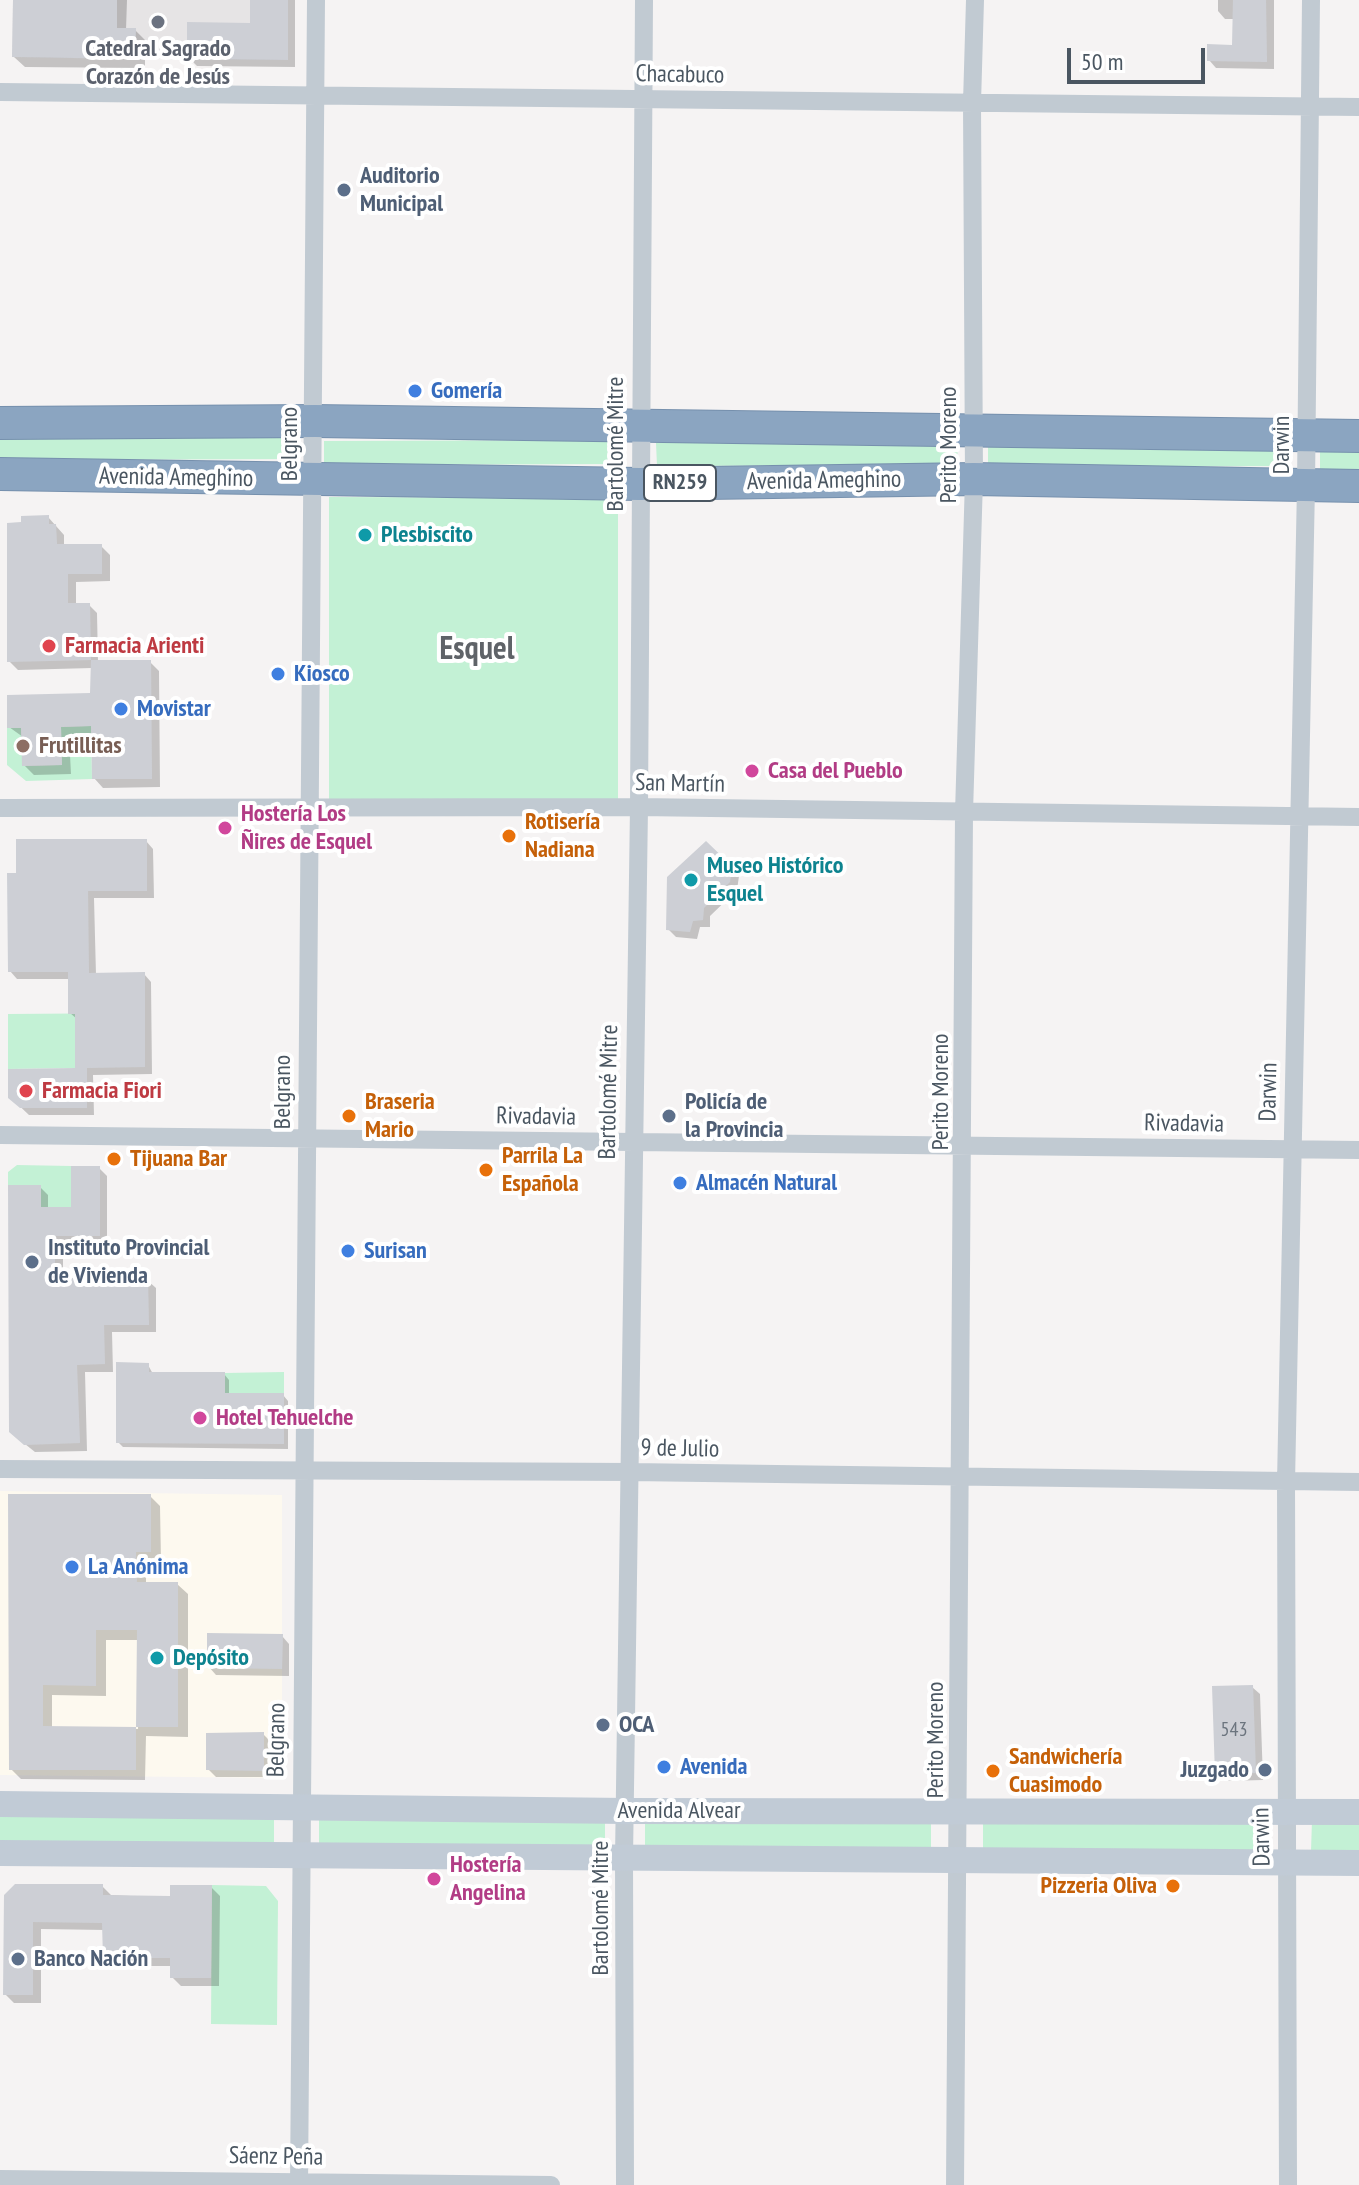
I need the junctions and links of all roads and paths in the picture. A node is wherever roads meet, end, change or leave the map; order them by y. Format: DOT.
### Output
graph roads {
  1 [pos="316,0"];
  2 [pos="644,0"];
  3 [pos="975,0"];
  4 [pos="1311,0"];
  5 [pos="0,92"];
  6 [pos="316,96"];
  7 [pos="643,99"];
  8 [pos="972,103"];
  9 [pos="1310,107"];
  10 [pos="1359,107"];
  11 [pos="315,421"];
  12 [pos="0,423"];
  13 [pos="640,425"];
  14 [pos="974,431"];
  15 [pos="1306,435"];
  16 [pos="1359,436"];
  17 [pos="0,474"];
  18 [pos="974,479"];
  19 [pos="314,480"];
  20 [pos="639,484"];
  21 [pos="1306,486"];
  22 [pos="1359,486"];
  23 [pos="639,807"];
  24 [pos="0,808"];
  25 [pos="309,808"];
  26 [pos="964,813"];
  27 [pos="1298,817"];
  28 [pos="1359,817"];
  29 [pos="0,1135"];
  30 [pos="307,1139"];
  31 [pos="632,1143"];
  32 [pos="965,1144"];
  33 [pos="1292,1150"];
  34 [pos="1359,1150"];
  35 [pos="0,1469"];
  36 [pos="305,1471"];
  37 [pos="631,1472"];
  38 [pos="961,1479"];
  39 [pos="1286,1482"];
  40 [pos="1359,1482"];
  41 [pos="0,1804"];
  42 [pos="301,1805"];
  43 [pos="627,1811"];
  44 [pos="960,1811"];
  45 [pos="1285,1811"];
  46 [pos="1359,1812"];
  47 [pos="0,1853"];
  48 [pos="301,1856"];
  49 [pos="624,1858"];
  50 [pos="959,1859"];
  51 [pos="1286,1863"];
  52 [pos="1359,1863"];
  53 [pos="0,2179"];
  54 [pos="299,2183"];
  55 [pos="551,2185"];
  56 [pos="625,2185"];
  57 [pos="955,2185"];
  58 [pos="1288,2185"];
  1 -- 6 [label="street, Belgrano"];
  2 -- 7 [label="street, Bartolomé Mitre"];
  3 -- 8 [label="street, Perito Moreno"];
  4 -- 9 [label="street, Darwin"];
  5 -- 6 [label="street, Chacabuco"];
  6 -- 7 [label="street, Chacabuco"];
  6 -- 11 [label="street, Belgrano"];
  7 -- 8 [label="street, Chacabuco"];
  7 -- 13 [label="street, Bartolomé Mitre"];
  8 -- 9 [label="street, Chacabuco"];
  8 -- 14 [label="street, Perito Moreno"];
  9 -- 10 [label="street, Chacabuco"];
  9 -- 15 [label="street, Darwin"];
  11 -- 12 [label="highway, Avenida Ameghino"];
  11 -- 13 [label="highway, Avenida Ameghino"];
  11 -- 19 [label="street, Belgrano"];
  13 -- 14 [label="highway, Avenida Ameghino"];
  13 -- 20 [label="street, Bartolomé Mitre"];
  14 -- 15 [label="highway, Avenida Ameghino"];
  14 -- 18 [label="street, Perito Moreno"];
  15 -- 16 [label="highway, Avenida Ameghino"];
  15 -- 21 [label="street, Darwin"];
  17 -- 19 [label="highway, Avenida Ameghino / RN259"];
  18 -- 20 [label="highway, Avenida Ameghino / RN259"];
  18 -- 21 [label="highway, Avenida Ameghino / RN259"];
  18 -- 26 [label="street, Perito Moreno"];
  19 -- 20 [label="highway, Avenida Ameghino / RN259"];
  19 -- 25 [label="street, Belgrano"];
  20 -- 23 [label="street, Bartolomé Mitre"];
  21 -- 22 [label="highway, Avenida Ameghino / RN259"];
  21 -- 27 [label="street, Darwin"];
  23 -- 25 [label="street, San Martín"];
  23 -- 26 [label="street, San Martín"];
  23 -- 31 [label="street, Bartolomé Mitre"];
  24 -- 25 [label="street, San Martín"];
  25 -- 30 [label="street, Belgrano"];
  26 -- 27 [label="street, San Martín"];
  26 -- 32 [label="street, Perito Moreno"];
  27 -- 28 [label="street, San Martín"];
  27 -- 33 [label="street, Darwin"];
  29 -- 30 [label="street, Rivadavia"];
  30 -- 31 [label="street, Rivadavia"];
  30 -- 36 [label="street, Belgrano"];
  31 -- 32 [label="street, Rivadavia"];
  31 -- 37 [label="street, Bartolomé Mitre"];
  32 -- 33 [label="street, Rivadavia"];
  32 -- 38 [label="street, Perito Moreno"];
  33 -- 34 [label="street, Rivadavia"];
  33 -- 39 [label="street, Darwin"];
  35 -- 36 [label="street, 9 de Julio"];
  36 -- 37 [label="street, 9 de Julio"];
  36 -- 42 [label="street, Belgrano"];
  37 -- 38 [label="street, 9 de Julio"];
  37 -- 43 [label="street, Bartolomé Mitre"];
  38 -- 39 [label="street, 9 de Julio"];
  38 -- 44 [label="street, Perito Moreno"];
  39 -- 40 [label="street, 9 de Julio"];
  39 -- 45 [label="street, Darwin"];
  41 -- 42 [label="main road, Avenida Alvear"];
  42 -- 43 [label="main road, Avenida Alvear"];
  42 -- 48 [label="street, Belgrano"];
  43 -- 44 [label="main road, Avenida Alvear"];
  43 -- 49 [label="street, Bartolomé Mitre"];
  44 -- 45 [label="main road, Avenida Alvear"];
  44 -- 50 [label="street, Perito Moreno"];
  45 -- 46 [label="main road, Avenida Alvear"];
  45 -- 51 [label="street, Darwin"];
  47 -- 48 [label="main road, Avenida Alvear"];
  48 -- 49 [label="main road, Avenida Alvear"];
  48 -- 54 [label="street, Belgrano"];
  49 -- 50 [label="main road, Avenida Alvear"];
  49 -- 56 [label="street, Bartolomé Mitre"];
  50 -- 51 [label="main road, Avenida Alvear"];
  50 -- 57 [label="street, Perito Moreno"];
  51 -- 52 [label="main road, Avenida Alvear"];
  51 -- 58 [label="street, Darwin"];
  53 -- 54 [label="street, Sáenz Peña"];
  54 -- 55 [label="street, Sáenz Peña"];
}
